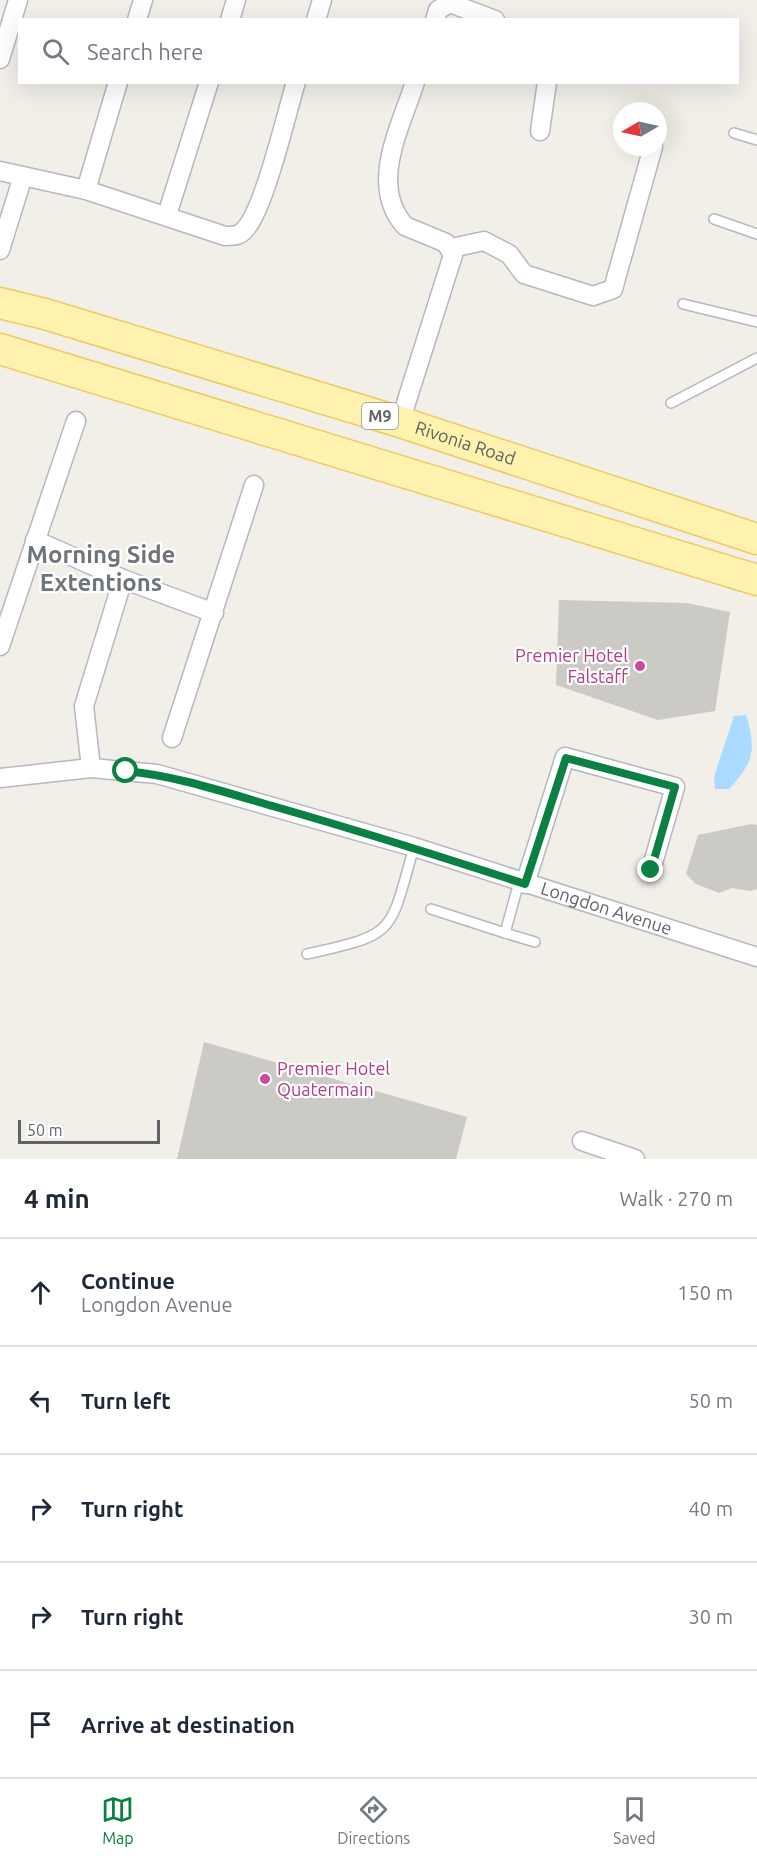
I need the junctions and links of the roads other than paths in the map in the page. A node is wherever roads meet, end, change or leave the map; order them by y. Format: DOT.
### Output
graph roads {
  1 [pos="18,0"];
  2 [pos="143,0"];
  3 [pos="236,0"];
  4 [pos="322,0"];
  5 [pos="138,18"];
  6 [pos="231,18"];
  7 [pos="317,18"];
  8 [pos="436,18"];
  9 [pos="490,18"];
  10 [pos="0,59"];
  11 [pos="117,84"];
  12 [pos="209,84"];
  13 [pos="295,84"];
  14 [pos="414,84"];
  15 [pos="547,84"];
  16 [pos="540,131"];
  17 [pos="734,133"];
  18 [pos="757,140"];
  19 [pos="650,156"];
  20 [pos="0,171"];
  21 [pos="23,176"];
  22 [pos="86,189"];
  23 [pos="167,215"];
  24 [pos="714,219"];
  25 [pos="757,234"];
  26 [pos="451,248"];
  27 [pos="0,250"];
  28 [pos="0,303"];
  29 [pos="683,304"];
  30 [pos="757,322"];
  31 [pos="0,349"];
  32 [pos="757,358"];
  33 [pos="671,403"];
  34 [pos="76,422"];
  35 [pos="400,422"];
  36 [pos="254,484"];
  37 [pos="757,539"];
  38 [pos="34,540"];
  39 [pos="123,579"];
  40 [pos="757,580"];
  41 [pos="214,613"];
  42 [pos="0,646"];
  43 [pos="172,738"];
  44 [pos="91,768"];
  45 [pos="0,778"];
  46 [pos="414,847"];
  47 [pos="651,870"];
  48 [pos="522,883"];
  49 [pos="431,909"];
  50 [pos="505,933"];
  51 [pos="535,942"];
  52 [pos="307,954"];
  53 [pos="757,957"];
  54 [pos="582,1141"];
  55 [pos="635,1159"];
  1 -- 10 [label="street"];
  2 -- 5 [label="street"];
  3 -- 6 [label="street"];
  4 -- 7 [label="street"];
  8 -- 9 [label="street"];
  11 -- 22 [label="street"];
  12 -- 23 [label="street"];
  13 -- 23 [label="street"];
  14 -- 26 [label="street"];
  15 -- 16 [label="street"];
  17 -- 18 [label="lane"];
  19 -- 26 [label="street"];
  20 -- 21 [label="street"];
  21 -- 22 [label="street"];
  21 -- 27 [label="street"];
  22 -- 23 [label="street"];
  24 -- 25 [label="lane"];
  26 -- 35 [label="street"];
  28 -- 35 [label="main road, Rivonia Road / M9"];
  29 -- 30 [label="lane"];
  31 -- 40 [label="main road"];
  32 -- 33 [label="lane"];
  34 -- 38 [label="street"];
  35 -- 37 [label="main road, Rivonia Road / M9"];
  36 -- 41 [label="street"];
  38 -- 39 [label="street"];
  38 -- 42 [label="street"];
  39 -- 41 [label="street"];
  39 -- 44 [label="street"];
  41 -- 43 [label="street"];
  44 -- 45 [label="street, Longdon Avenue"];
  44 -- 46 [label="street, Longdon Avenue"];
  46 -- 48 [label="street, Longdon Avenue"];
  46 -- 52 [label="lane"];
  47 -- 48 [label="street"];
  48 -- 50 [label="lane"];
  48 -- 53 [label="street, Longdon Avenue"];
  49 -- 50 [label="lane"];
  50 -- 51 [label="lane"];
  54 -- 55 [label="street"];
}
